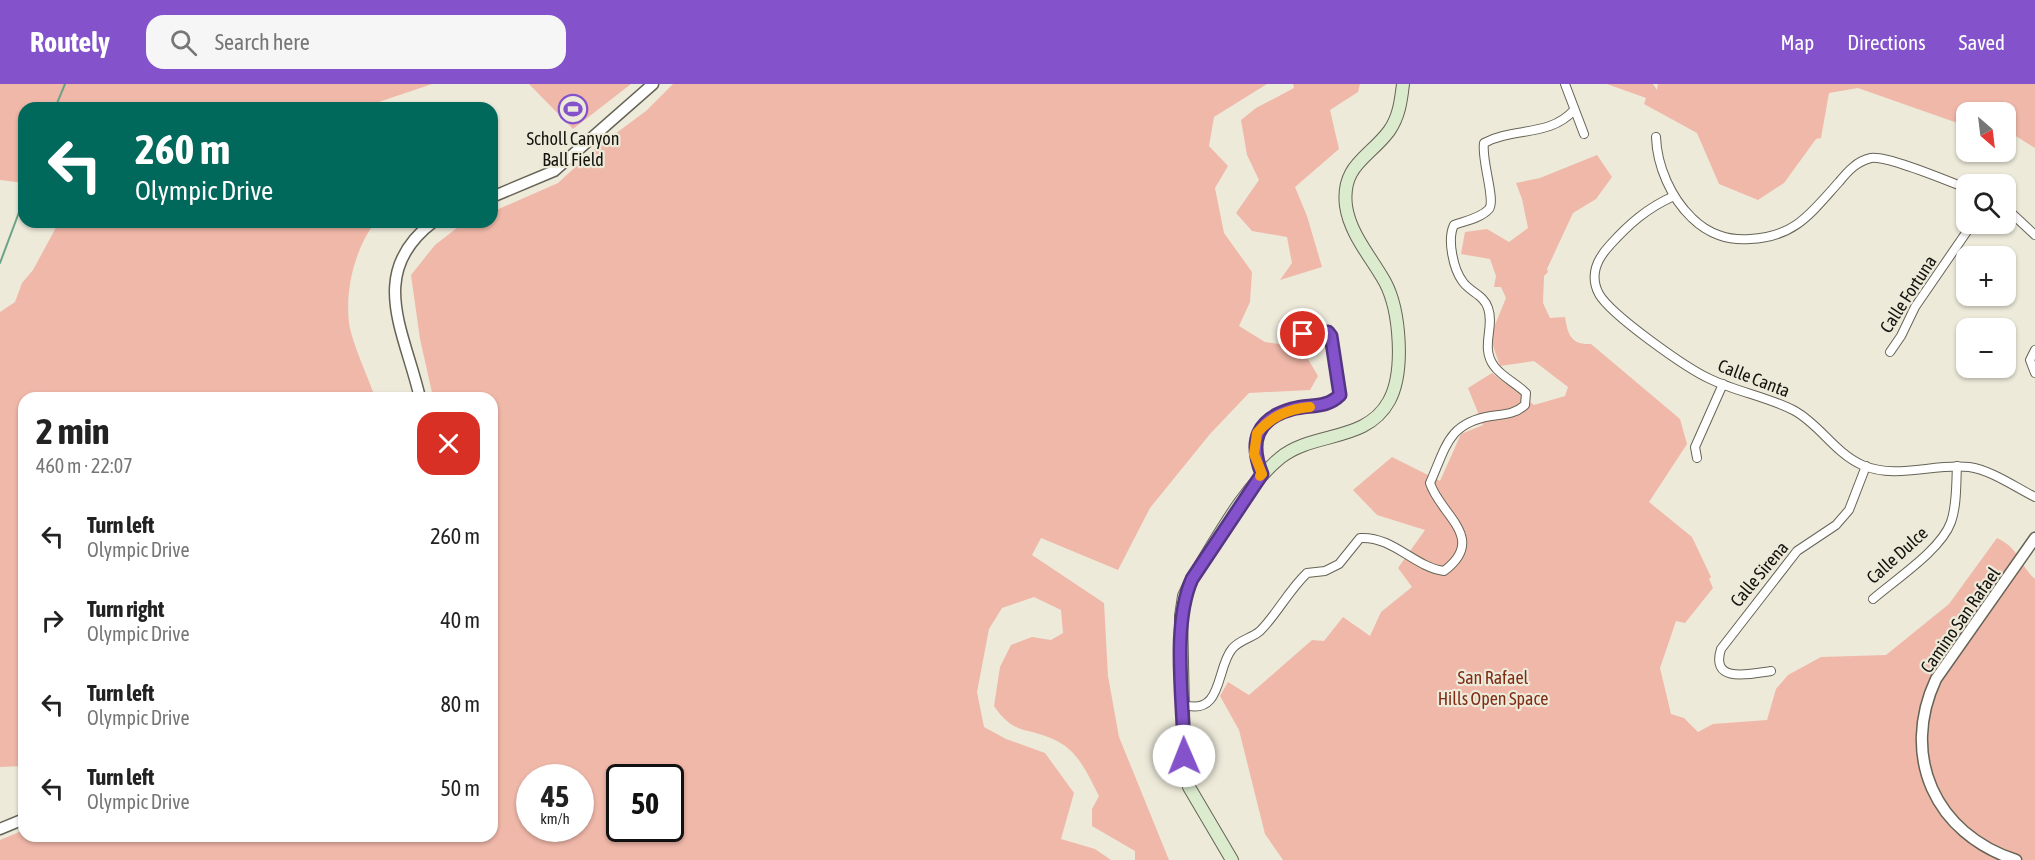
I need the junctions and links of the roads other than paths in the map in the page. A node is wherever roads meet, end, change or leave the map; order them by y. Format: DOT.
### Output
graph roads {
  1 [pos="653,84"];
  2 [pos="1403,84"];
  3 [pos="1565,84"];
  4 [pos="1574,110"];
  5 [pos="1584,134"];
  6 [pos="1656,137"];
  7 [pos="1956,185"];
  8 [pos="498,194"];
  9 [pos="1674,196"];
  10 [pos="2016,217"];
  11 [pos="427,228"];
  12 [pos="1965,234"];
  13 [pos="2035,235"];
  14 [pos="1292,330"];
  15 [pos="2035,350"];
  16 [pos="1890,352"];
  17 [pos="2035,373"];
  18 [pos="1723,384"];
  19 [pos="418,392"];
  20 [pos="1697,458"];
  21 [pos="1866,466"];
  22 [pos="1956,466"];
  23 [pos="1262,474"];
  24 [pos="2035,497"];
  25 [pos="2035,538"];
  26 [pos="1872,599"];
  27 [pos="1771,671"];
  28 [pos="1184,705"];
  29 [pos="18,822"];
  30 [pos="0,829"];
  31 [pos="1232,860"];
  32 [pos="2016,860"];
  1 -- 8 [label="street"];
  2 -- 23 [label="main road"];
  3 -- 4 [label="street"];
  4 -- 5 [label="street"];
  4 -- 28 [label="street"];
  6 -- 9 [label="street"];
  7 -- 9 [label="street"];
  9 -- 18 [label="street, Calle Canta"];
  10 -- 13 [label="street"];
  11 -- 19 [label="street"];
  12 -- 16 [label="street, Calle Fortuna"];
  14 -- 23 [label="street"];
  15 -- 17 [label="street"];
  18 -- 20 [label="street"];
  18 -- 21 [label="street, Calle Canta"];
  21 -- 22 [label="street, Calle Canta"];
  21 -- 27 [label="street, Calle Sirena"];
  22 -- 24 [label="street, Calle Canta"];
  22 -- 26 [label="street, Calle Dulce"];
  23 -- 28 [label="main road"];
  25 -- 32 [label="street, Camino San Rafael"];
  28 -- 31 [label="main road"];
  29 -- 30 [label="street"];
}
